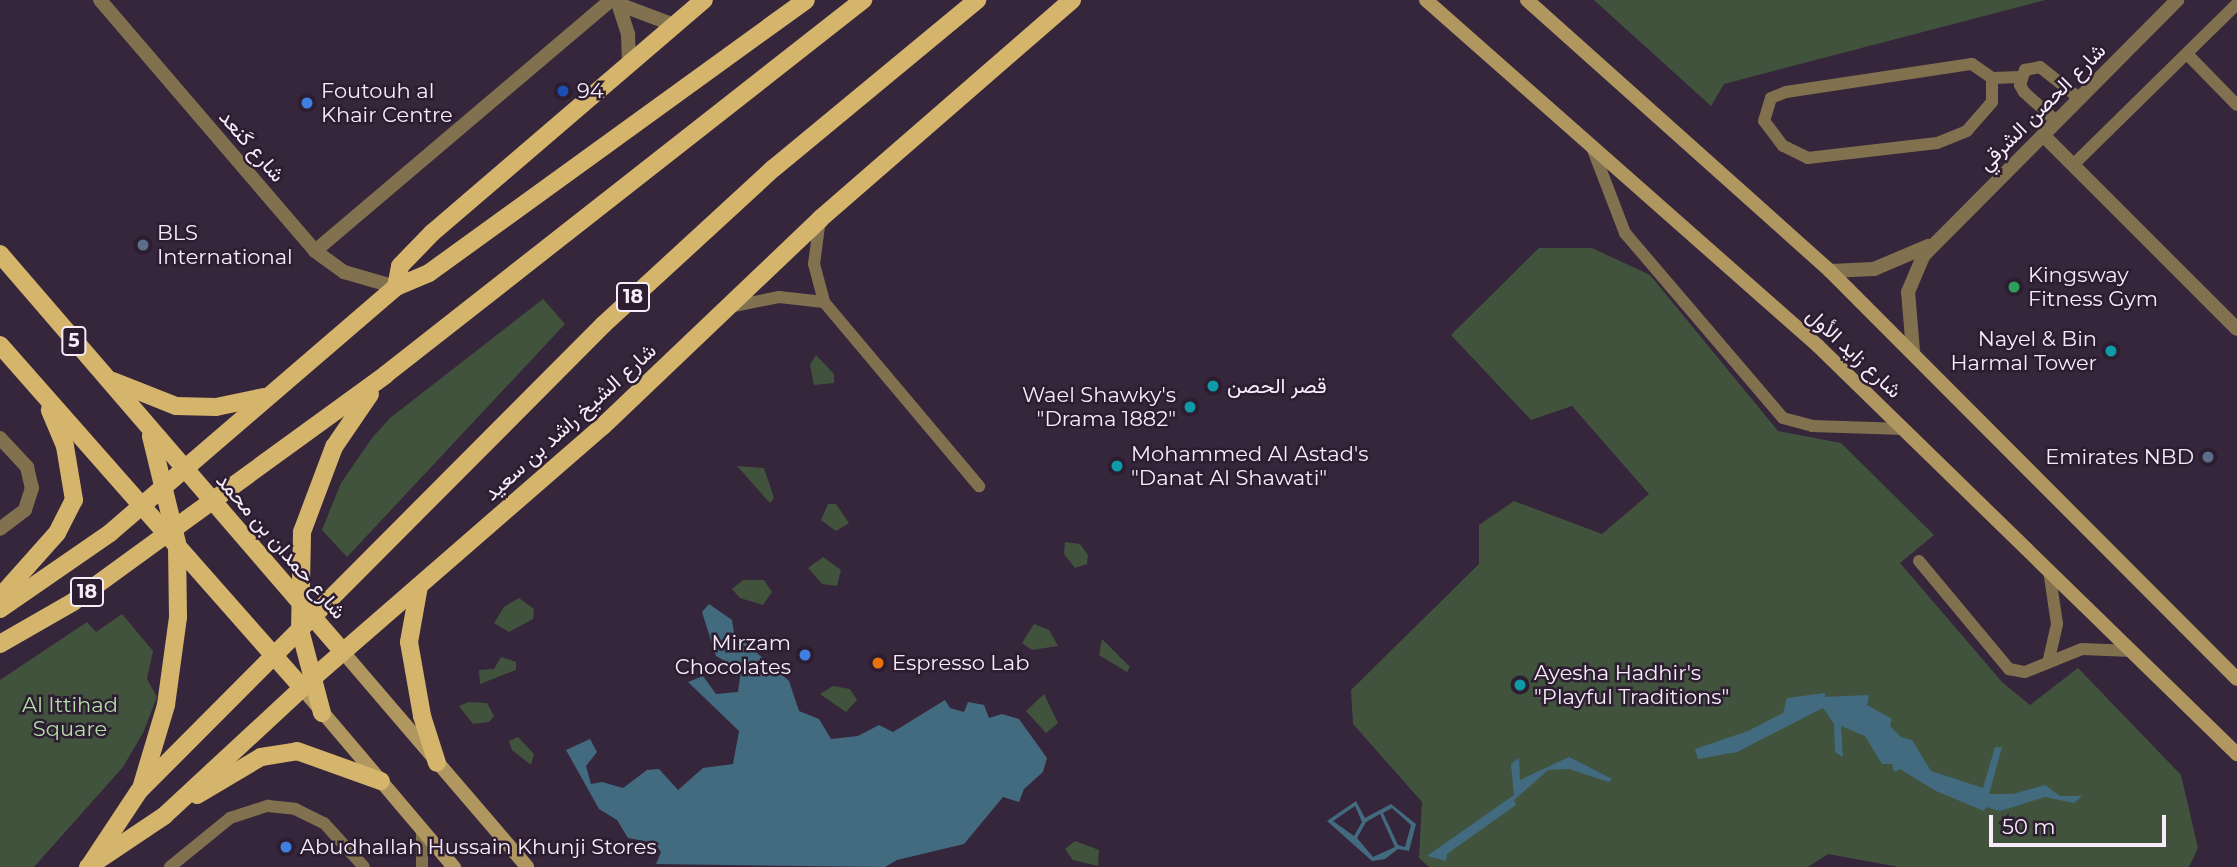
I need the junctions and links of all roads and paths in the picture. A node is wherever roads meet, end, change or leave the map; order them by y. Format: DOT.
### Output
graph roads {
  1 [pos="100,0"];
  2 [pos="704,0"];
  3 [pos="806,0"];
  4 [pos="863,0"];
  5 [pos="977,0"];
  6 [pos="1072,0"];
  7 [pos="1426,0"];
  8 [pos="1527,0"];
  9 [pos="2177,0"];
  10 [pos="616,2"];
  11 [pos="2237,4"];
  12 [pos="674,25"];
  13 [pos="2187,54"];
  14 [pos="629,63"];
  15 [pos="2021,77"];
  16 [pos="1992,78"];
  17 [pos="2079,98"];
  18 [pos="2236,103"];
  19 [pos="2056,121"];
  20 [pos="2043,135"];
  21 [pos="1592,147"];
  22 [pos="2074,164"];
  23 [pos="820,219"];
  24 [pos="1935,241"];
  25 [pos="315,251"];
  26 [pos="0,254"];
  27 [pos="1830,271"];
  28 [pos="396,287"];
  29 [pos="824,302"];
  30 [pos="729,307"];
  31 [pos="2237,330"];
  32 [pos="0,345"];
  33 [pos="1913,351"];
  34 [pos="385,375"];
  35 [pos="104,377"];
  36 [pos="38,389"];
  37 [pos="267,396"];
  38 [pos="148,428"];
  39 [pos="1904,429"];
  40 [pos="0,438"];
  41 [pos="184,468"];
  42 [pos="166,484"];
  43 [pos="979,486"];
  44 [pos="212,501"];
  45 [pos="142,505"];
  46 [pos="0,529"];
  47 [pos="173,534"];
  48 [pos="1919,561"];
  49 [pos="2049,570"];
  50 [pos="419,586"];
  51 [pos="0,597"];
  52 [pos="298,602"];
  53 [pos="0,609"];
  54 [pos="306,624"];
  55 [pos="0,644"];
  56 [pos="2132,651"];
  57 [pos="343,652"];
  58 [pos="274,655"];
  59 [pos="2049,659"];
  60 [pos="2237,679"];
  61 [pos="308,683"];
  62 [pos="322,713"];
  63 [pos="2237,754"];
  64 [pos="438,763"];
  65 [pos="381,781"];
  66 [pos="139,791"];
  67 [pos="164,816"];
  68 [pos="422,829"];
  69 [pos="89,866"];
  70 [pos="170,867"];
  71 [pos="364,867"];
  72 [pos="422,867"];
  73 [pos="454,867"];
  74 [pos="527,867"];
  1 -- 25 [label="street, شارع كَنعد"];
  2 -- 12 [label="main road, 18"];
  3 -- 28 [label="main road, 18"];
  4 -- 34 [label="main road, 18"];
  5 -- 54 [label="main road, شارع الشيخ راشد بن سعيد / 18"];
  6 -- 23 [label="main road, شارع الشيخ راشد بن سعيد / 18"];
  7 -- 21 [label="main road, شارع زايد الأول"];
  8 -- 27 [label="main road, شارع زايد الأول"];
  9 -- 17 [label="street, شارع الحصن الشرقي"];
  10 -- 12 [label="street"];
  10 -- 14 [label="street"];
  10 -- 25 [label="street"];
  11 -- 13 [label="lane"];
  12 -- 14 [label="main road, 18"];
  13 -- 18 [label="lane"];
  13 -- 22 [label="lane"];
  14 -- 28 [label="main road, 18"];
  15 -- 16 [label="lane"];
  15 -- 17 [label="lane"];
  15 -- 19 [label="lane"];
  16 -- 16 [label="lane"];
  17 -- 19 [label="street, شارع الحصن الشرقي"];
  19 -- 20 [label="street, شارع الحصن الشرقي"];
  20 -- 22 [label="street"];
  20 -- 24 [label="street, شارع الحصن الشرقي"];
  21 -- 39 [label="main road, شارع زايد الأول"];
  21 -- 39 [label="lane"];
  22 -- 31 [label="street"];
  23 -- 29 [label="lane"];
  23 -- 30 [label="main road, شارع الشيخ راشد بن سعيد / 18"];
  24 -- 27 [label="street, شارع الحصن الشرقي"];
  24 -- 33 [label="street, شارع الحصن الشرقي"];
  25 -- 28 [label="street, شارع كَنعد"];
  26 -- 35 [label="main road, شارع حمدان بن محمد / 5"];
  27 -- 33 [label="main road, شارع زايد الأول"];
  28 -- 37 [label="main road, 18"];
  29 -- 30 [label="lane"];
  29 -- 43 [label="lane"];
  30 -- 50 [label="main road, شارع الشيخ راشد بن سعيد / 18"];
  32 -- 36 [label="main road"];
  33 -- 60 [label="main road, شارع زايد الأول"];
  34 -- 44 [label="main road, 18"];
  34 -- 52 [label="main road"];
  35 -- 37 [label="main road"];
  35 -- 38 [label="main road, شارع حمدان بن محمد / 5"];
  36 -- 45 [label="main road"];
  36 -- 51 [label="main road"];
  37 -- 41 [label="main road, 18"];
  38 -- 41 [label="main road, شارع حمدان بن محمد / 5"];
  38 -- 42 [label="main road"];
  39 -- 49 [label="main road, شارع زايد الأول"];
  40 -- 46 [label="street"];
  41 -- 42 [label="main road, 18"];
  41 -- 44 [label="main road, شارع حمدان بن محمد / 5"];
  42 -- 45 [label="main road, 18"];
  42 -- 47 [label="main road"];
  44 -- 47 [label="main road, 18"];
  44 -- 52 [label="main road, شارع حمدان بن محمد / 5"];
  45 -- 47 [label="main road"];
  45 -- 53 [label="main road, 18"];
  47 -- 55 [label="main road, 18"];
  47 -- 58 [label="main road"];
  47 -- 66 [label="main road"];
  48 -- 59 [label="lane"];
  49 -- 56 [label="main road, شارع زايد الأول"];
  49 -- 59 [label="lane"];
  50 -- 57 [label="main road, شارع الشيخ راشد بن سعيد / 18"];
  50 -- 64 [label="main road"];
  52 -- 54 [label="main road, شارع حمدان بن محمد / 5"];
  54 -- 57 [label="main road, شارع حمدان بن محمد / 5"];
  54 -- 58 [label="main road, شارع الشيخ راشد بن سعيد / 18"];
  54 -- 61 [label="main road"];
  56 -- 59 [label="lane"];
  56 -- 63 [label="main road, شارع زايد الأول"];
  57 -- 61 [label="main road, شارع الشيخ راشد بن سعيد / 18"];
  57 -- 64 [label="main road, شارع حمدان بن محمد / 5"];
  58 -- 61 [label="main road"];
  58 -- 66 [label="main road, شارع الشيخ راشد بن سعيد / 18"];
  61 -- 62 [label="main road"];
  61 -- 67 [label="main road, شارع الشيخ راشد بن سعيد / 18"];
  62 -- 65 [label="main road"];
  64 -- 74 [label="main road, شارع حمدان بن محمد / 5"];
  65 -- 67 [label="main road"];
  65 -- 68 [label="main road"];
  66 -- 69 [label="main road, شارع الشيخ راشد بن سعيد / 18"];
  67 -- 69 [label="main road, شارع الشيخ راشد بن سعيد / 18"];
  68 -- 72 [label="lane"];
  68 -- 73 [label="main road"];
  70 -- 71 [label="lane"];
}
